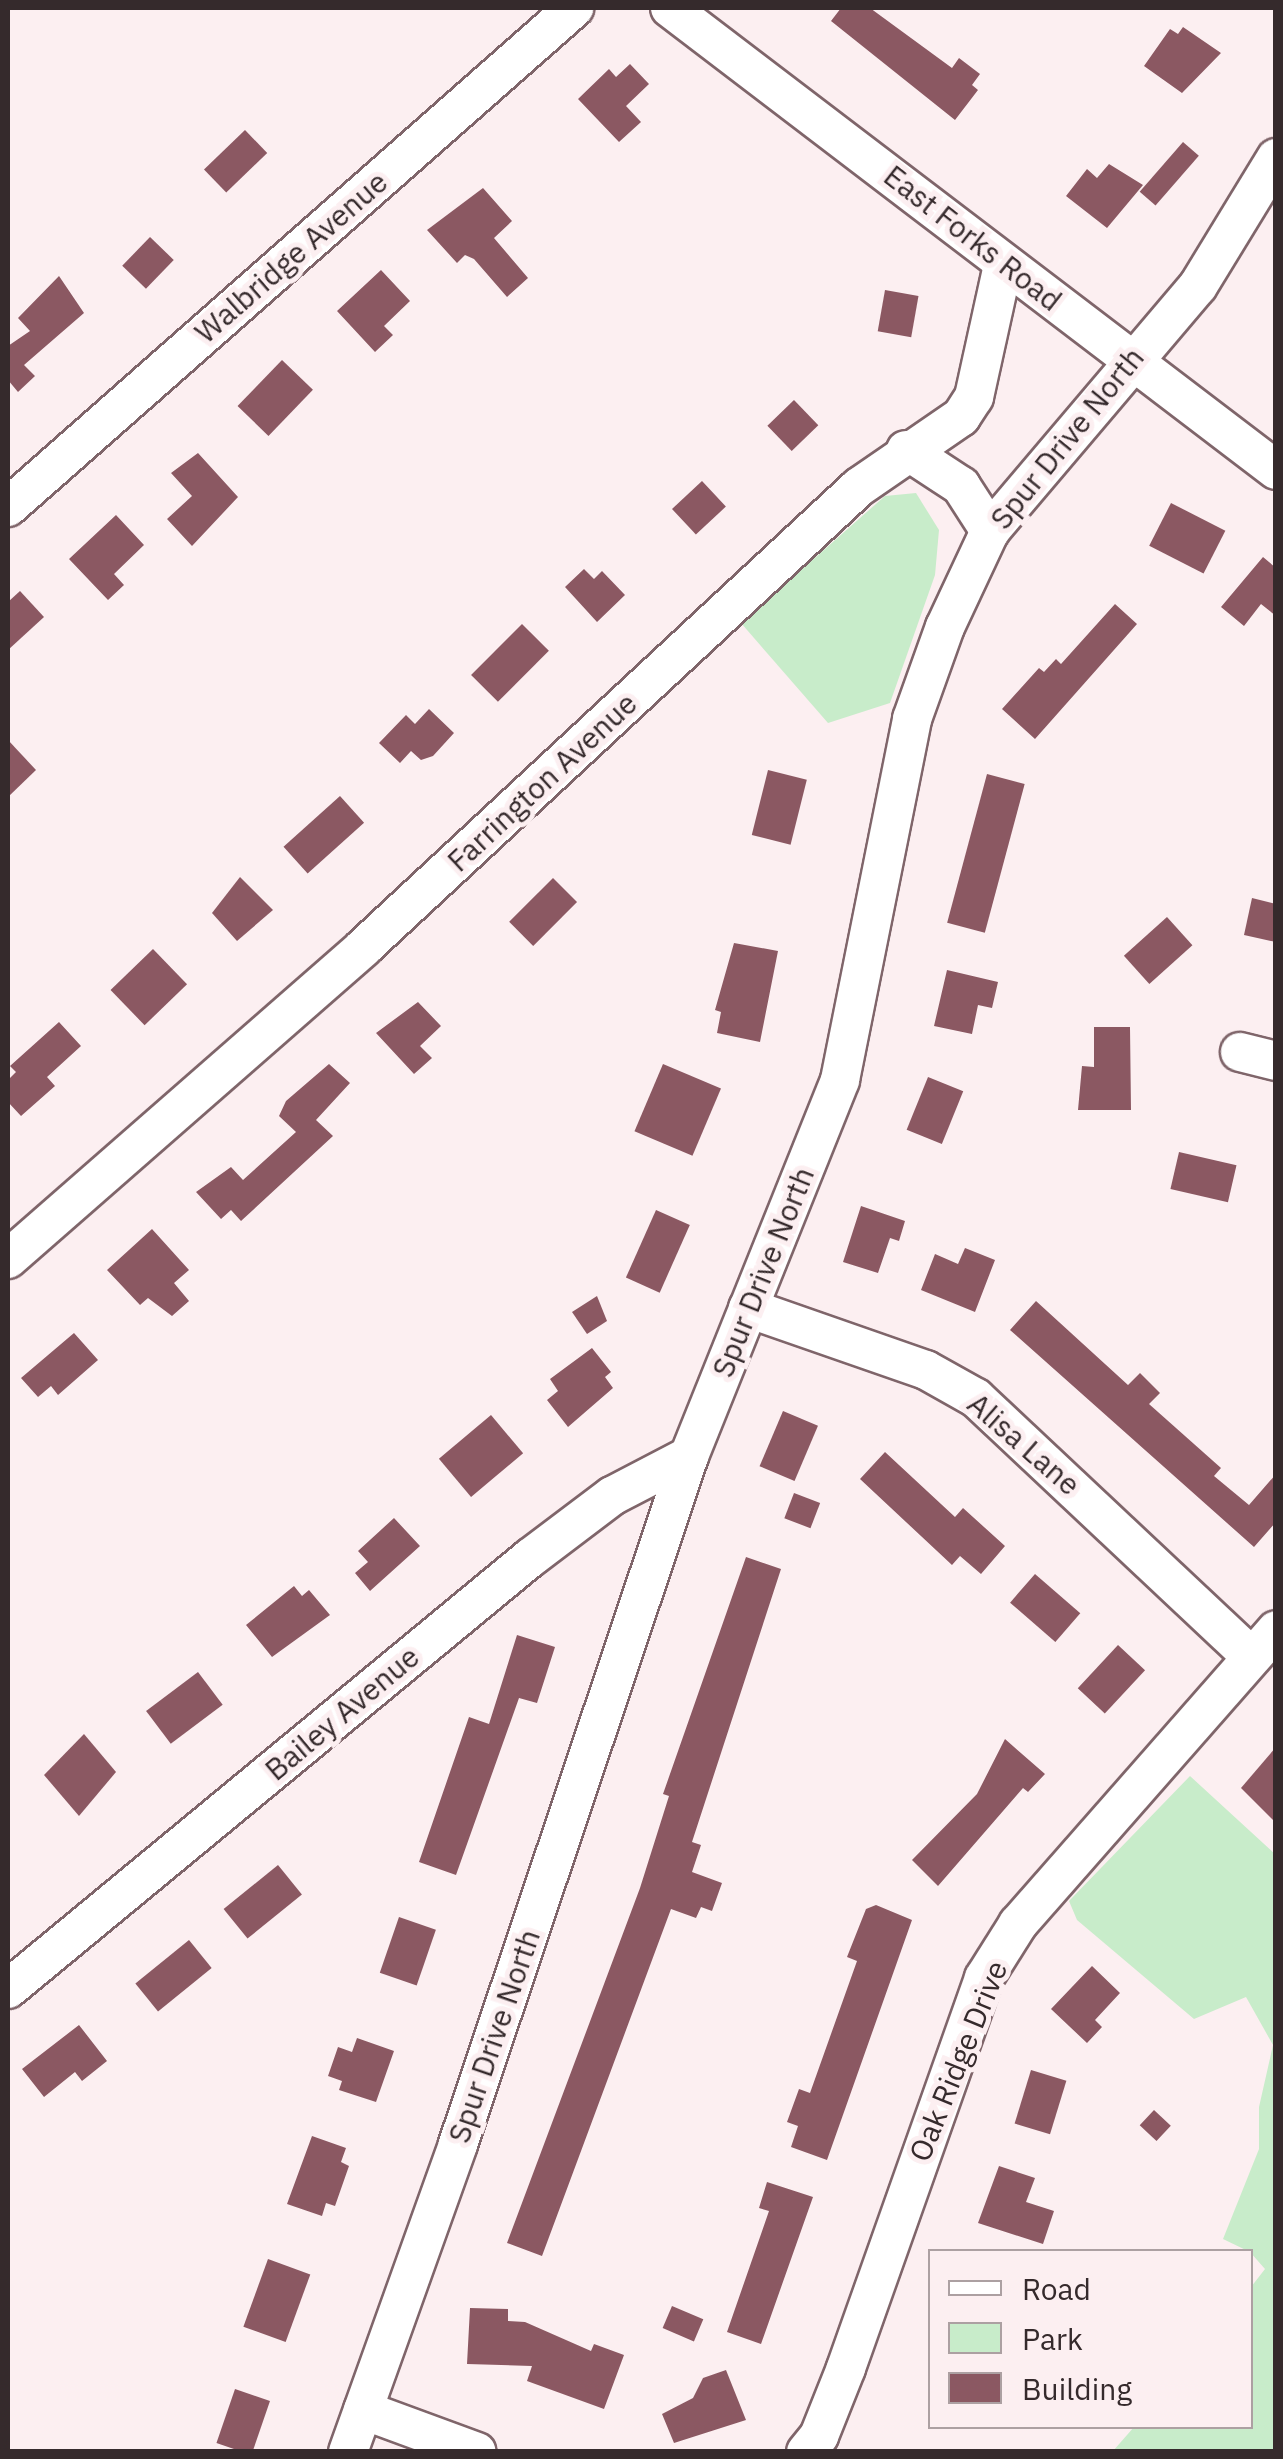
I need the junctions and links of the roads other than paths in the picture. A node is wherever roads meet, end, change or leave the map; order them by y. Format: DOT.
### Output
graph roads {
  1 [pos="574,8"];
  2 [pos="670,8"];
  3 [pos="1276,158"];
  4 [pos="1002,265"];
  5 [pos="1130,358"];
  6 [pos="961,418"];
  7 [pos="906,450"];
  8 [pos="1276,470"];
  9 [pos="962,486"];
  10 [pos="8,508"];
  11 [pos="990,531"];
  12 [pos="8,1259"];
  13 [pos="748,1308"];
  14 [pos="688,1456"];
  15 [pos="1264,1643"];
  16 [pos="8,1989"];
  17 [pos="363,2410"];
  18 [pos="348,2452"];
  19 [pos="477,2452"];
  20 [pos="806,2452"];
  1 -- 10 [label="street, Walbridge Avenue"];
  2 -- 4 [label="street, East Forks Road"];
  3 -- 5 [label="street, Spur Drive North"];
  4 -- 5 [label="street, East Forks Road"];
  4 -- 6 [label="street"];
  5 -- 8 [label="street, East Forks Road"];
  5 -- 11 [label="street, Spur Drive North"];
  6 -- 7 [label="street, Farrington Avenue"];
  6 -- 9 [label="street"];
  7 -- 9 [label="street"];
  7 -- 12 [label="street, Farrington Avenue"];
  9 -- 11 [label="street"];
  11 -- 13 [label="street, Spur Drive North"];
  13 -- 14 [label="street, Spur Drive North"];
  13 -- 15 [label="street, Alisa Lane"];
  14 -- 16 [label="street, Bailey Avenue"];
  14 -- 17 [label="street, Spur Drive North"];
  15 -- 20 [label="street, Oak Ridge Drive"];
  17 -- 18 [label="street, Spur Drive North"];
  17 -- 19 [label="street"];
}
